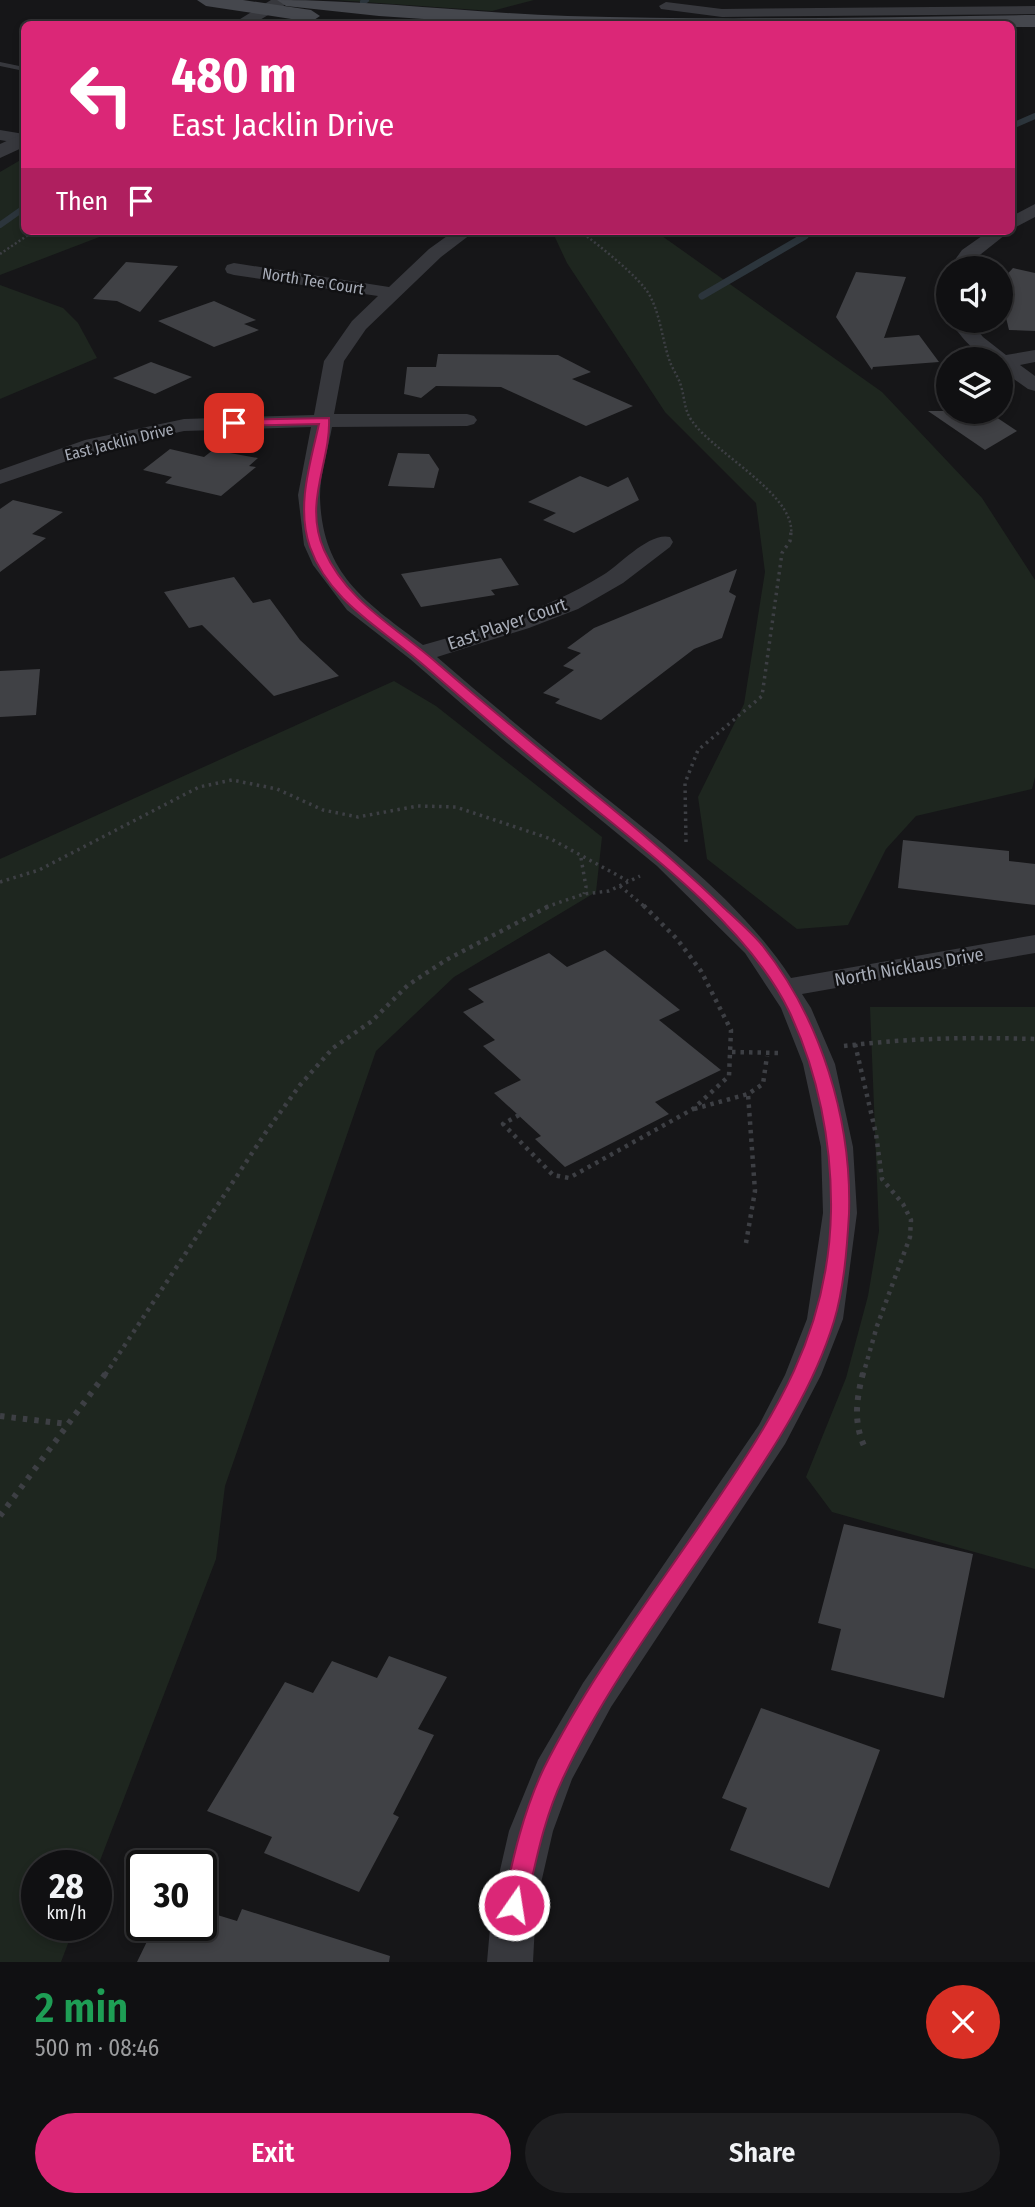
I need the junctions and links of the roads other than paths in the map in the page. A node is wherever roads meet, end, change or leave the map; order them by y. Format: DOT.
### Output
graph roads {
  1 [pos="206,0"];
  2 [pos="285,0"];
  3 [pos="666,6"];
  4 [pos="1035,10"];
  5 [pos="266,11"];
  6 [pos="915,14"];
  7 [pos="247,21"];
  8 [pos="358,21"];
  9 [pos="538,21"];
  10 [pos="649,21"];
  11 [pos="1035,21"];
  12 [pos="1035,33"];
  13 [pos="1015,34"];
  14 [pos="0,64"];
  15 [pos="21,68"];
  16 [pos="0,135"];
  17 [pos="21,138"];
  18 [pos="21,141"];
  19 [pos="0,152"];
  20 [pos="1035,209"];
  21 [pos="1015,222"];
  22 [pos="460,235"];
  23 [pos="995,235"];
  24 [pos="967,256"];
  25 [pos="234,269"];
  26 [pos="393,293"];
  27 [pos="970,333"];
  28 [pos="984,347"];
  29 [pos="1035,356"];
  30 [pos="1013,359"];
  31 [pos="1013,369"];
  32 [pos="1035,385"];
  33 [pos="467,420"];
  34 [pos="325,421"];
  35 [pos="0,477"];
  36 [pos="662,542"];
  37 [pos="419,654"];
  38 [pos="1035,944"];
  39 [pos="784,988"];
  40 [pos="510,1962"];
  1 -- 5 [label="main road"];
  2 -- 5 [label="street"];
  2 -- 9 [label="main road"];
  3 -- 6 [label="street"];
  4 -- 6 [label="street"];
  5 -- 7 [label="street"];
  5 -- 8 [label="main road"];
  6 -- 10 [label="main road"];
  6 -- 11 [label="main road"];
  12 -- 13 [label="main road"];
  14 -- 15 [label="lane"];
  16 -- 17 [label="street"];
  18 -- 19 [label="street"];
  20 -- 21 [label="street"];
  22 -- 26 [label="street"];
  23 -- 24 [label="street"];
  25 -- 26 [label="street, North Tee Court"];
  26 -- 34 [label="street"];
  27 -- 28 [label="street"];
  29 -- 30 [label="street"];
  31 -- 32 [label="street"];
  33 -- 34 [label="street, East Jacklin Drive"];
  34 -- 35 [label="street, East Jacklin Drive"];
  34 -- 37 [label="street"];
  36 -- 37 [label="street, East Player Court"];
  37 -- 39 [label="street"];
  38 -- 39 [label="street, North Nicklaus Drive"];
  39 -- 40 [label="street"];
}
